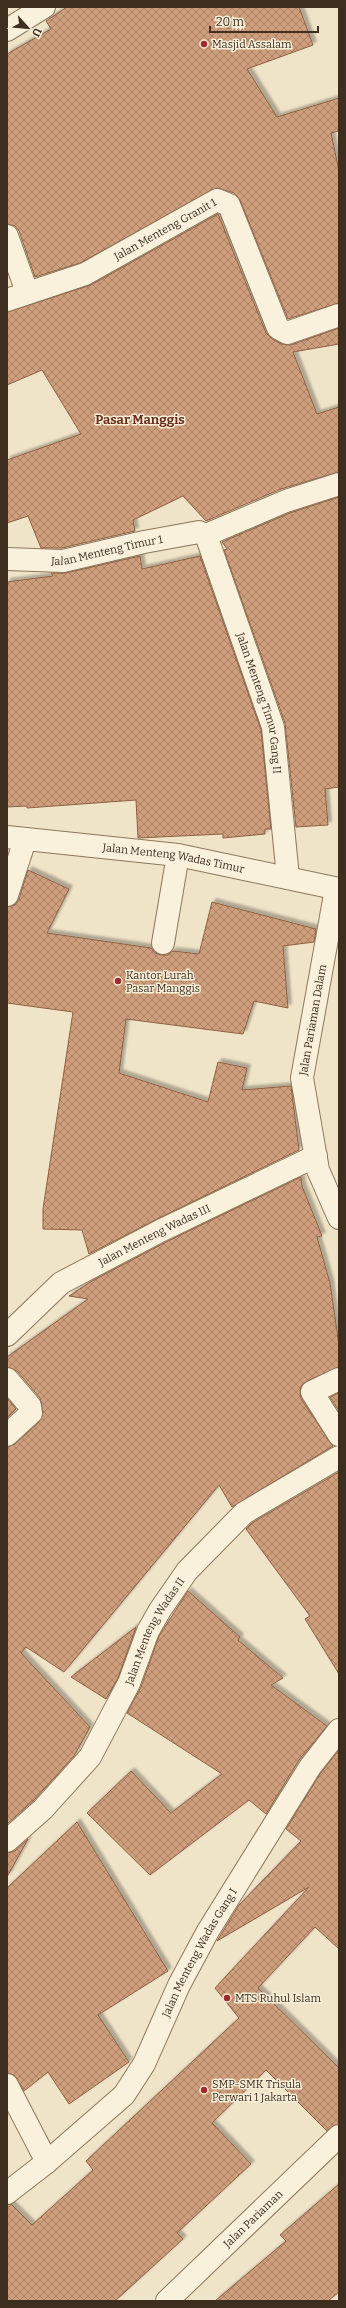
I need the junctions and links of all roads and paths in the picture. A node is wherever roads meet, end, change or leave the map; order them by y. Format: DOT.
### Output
graph roads {
  1 [pos="44,7"];
  2 [pos="7,30"];
  3 [pos="7,236"];
  4 [pos="17,296"];
  5 [pos="339,314"];
  6 [pos="339,484"];
  7 [pos="206,535"];
  8 [pos="7,559"];
  9 [pos="16,839"];
  10 [pos="178,855"];
  11 [pos="288,878"];
  12 [pos="337,889"];
  13 [pos="7,895"];
  14 [pos="163,943"];
  15 [pos="316,1156"];
  16 [pos="339,1218"];
  17 [pos="7,1335"];
  18 [pos="7,1379"];
  19 [pos="339,1379"];
  20 [pos="7,1435"];
  21 [pos="339,1436"];
  22 [pos="339,1457"];
  23 [pos="339,1730"];
  24 [pos="7,1841"];
  25 [pos="7,2085"];
  26 [pos="339,2136"];
  27 [pos="47,2162"];
  28 [pos="7,2193"];
  29 [pos="168,2301"];
  1 -- 2 [label="street"];
  3 -- 4 [label="street"];
  4 -- 5 [label="street, Jalan Menteng Granit 1"];
  6 -- 7 [label="street"];
  7 -- 8 [label="street, Jalan Menteng Timur 1"];
  7 -- 11 [label="street, Jalan Menteng Timur Gang II"];
  9 -- 10 [label="street, Jalan Menteng Wadas Timur"];
  9 -- 13 [label="street"];
  10 -- 11 [label="street, Jalan Menteng Wadas Timur"];
  10 -- 14 [label="street"];
  11 -- 12 [label="street, Jalan Menteng Wadas Timur"];
  12 -- 15 [label="street, Jalan Pariaman Dalam"];
  15 -- 16 [label="street, Jalan Pariaman Dalam"];
  15 -- 17 [label="street, Jalan Menteng Wadas III"];
  18 -- 20 [label="street"];
  19 -- 21 [label="street"];
  22 -- 24 [label="street, Jalan Menteng Wadas II"];
  23 -- 27 [label="street, Jalan Menteng Wadas Gang I"];
  25 -- 27 [label="street"];
  26 -- 29 [label="street, Jalan Pariaman"];
  27 -- 28 [label="street, Jalan Menteng Wadas Gang I"];
}
